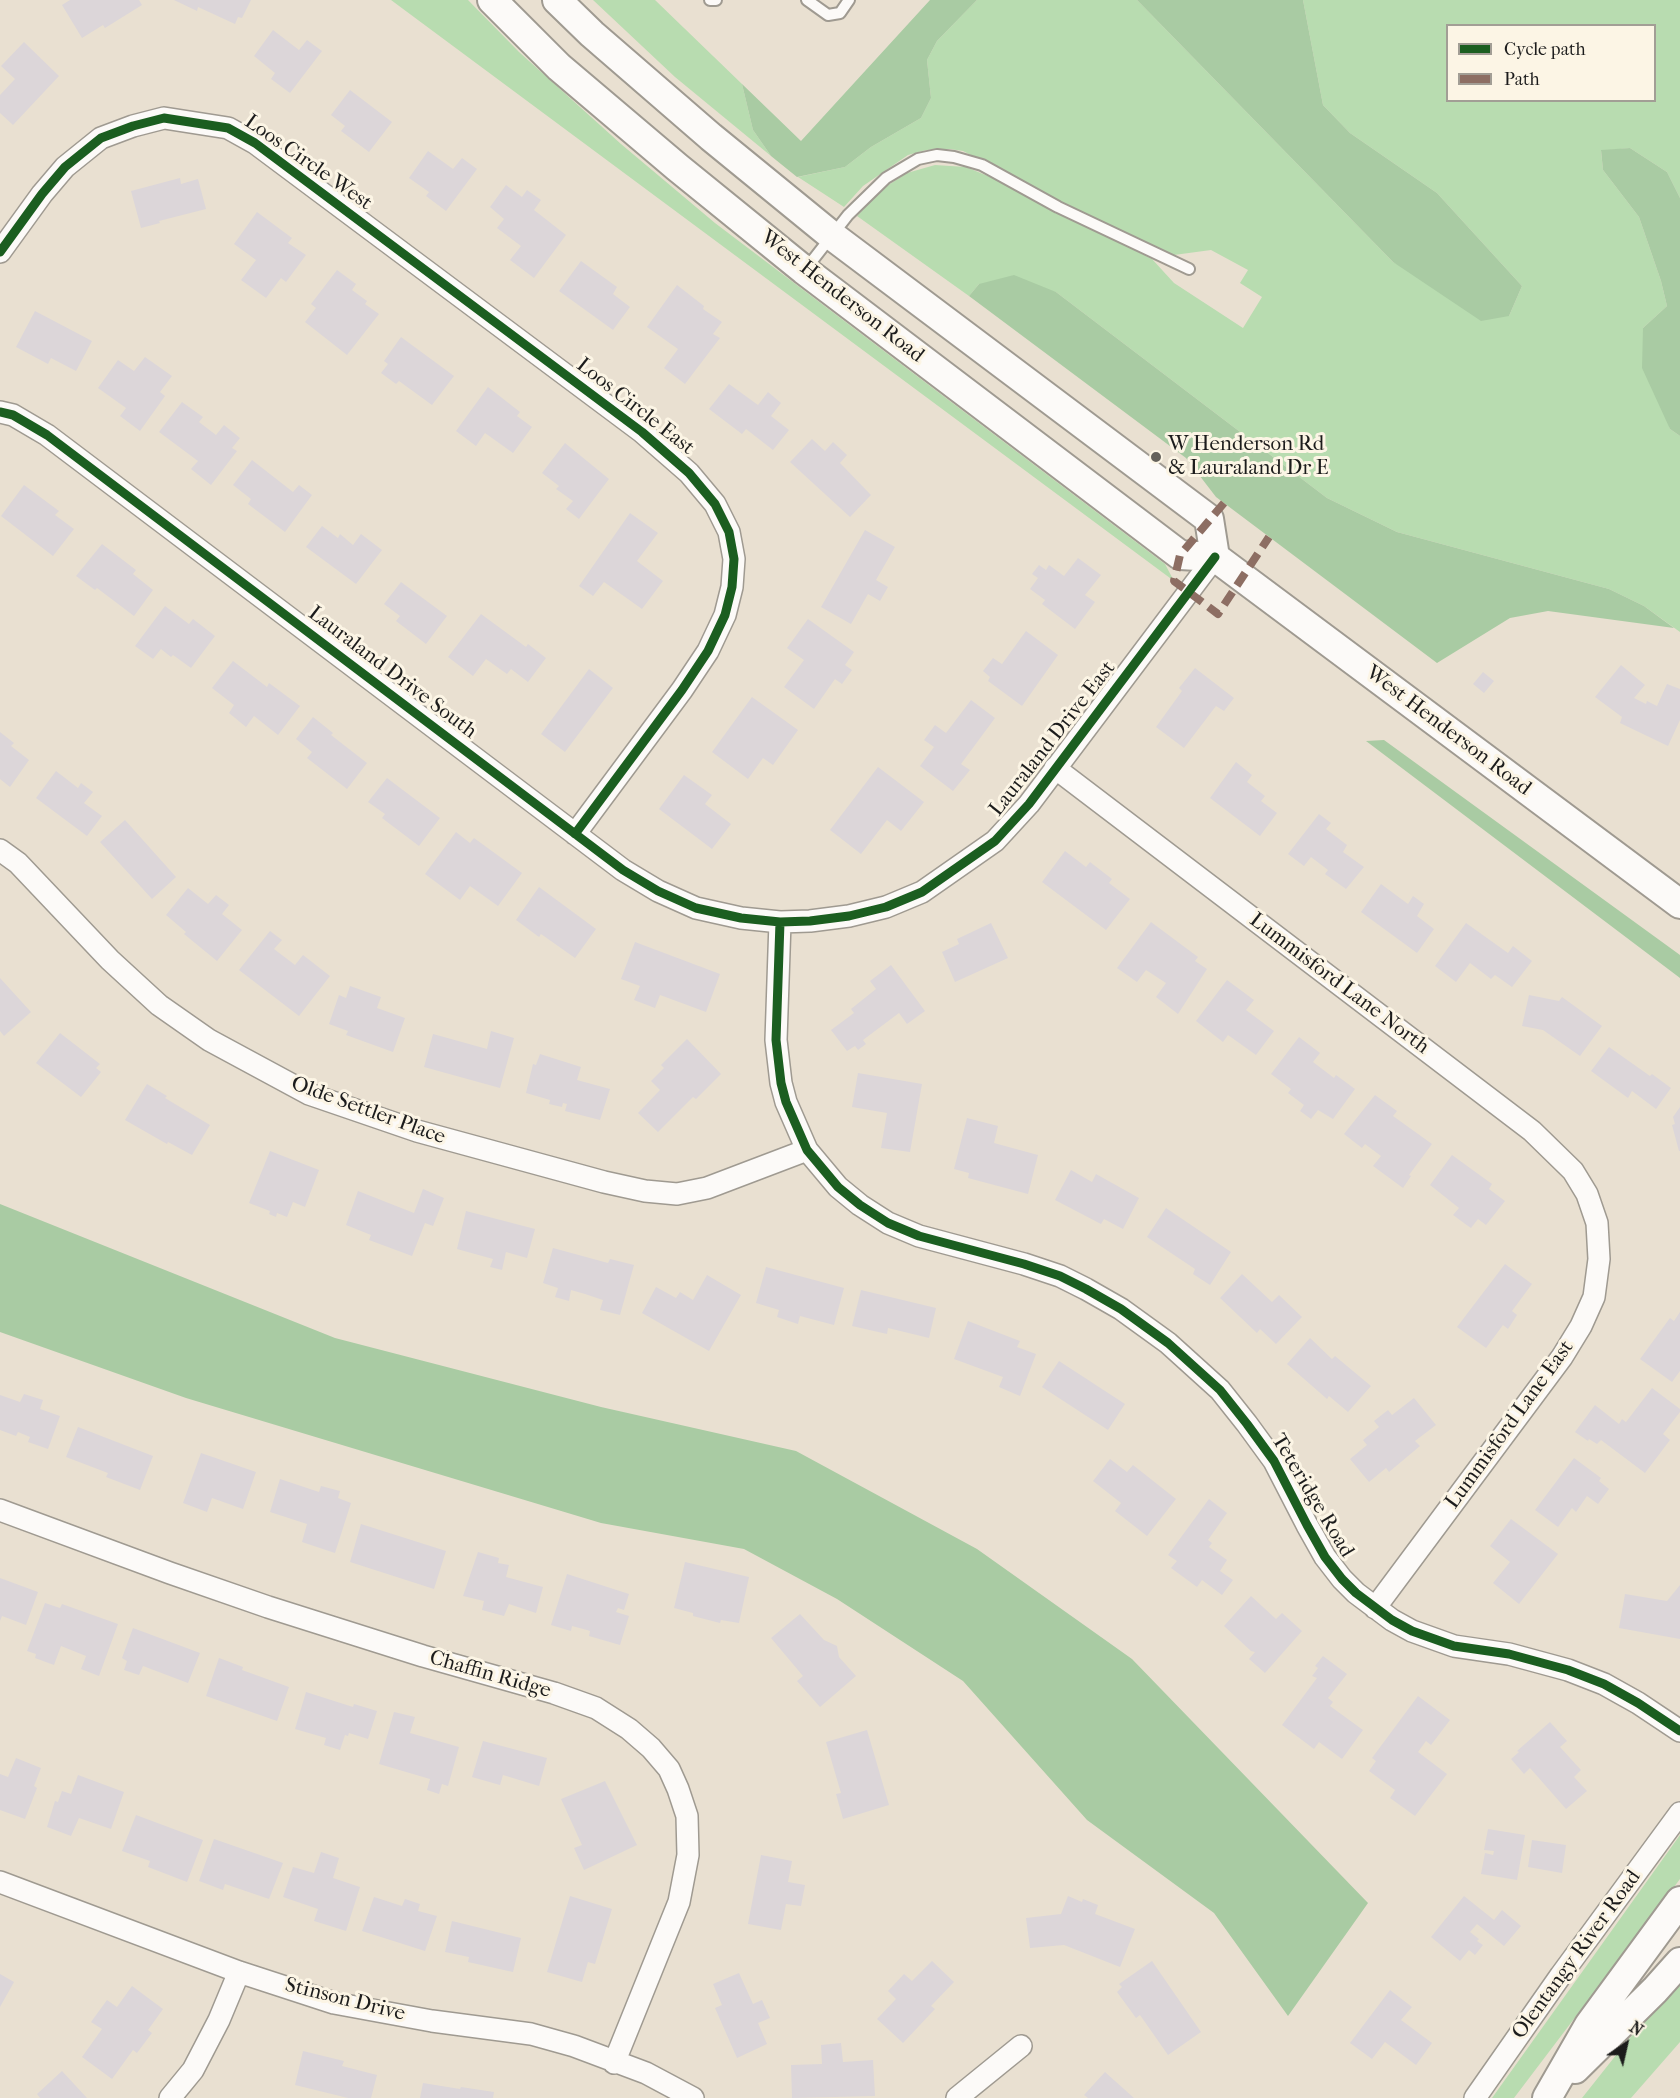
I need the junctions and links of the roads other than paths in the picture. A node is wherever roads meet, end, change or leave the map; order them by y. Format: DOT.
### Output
graph roads {
  1 [pos="492,0"];
  2 [pos="557,0"];
  3 [pos="710,0"];
  4 [pos="716,0"];
  5 [pos="807,0"];
  6 [pos="849,0"];
  7 [pos="831,235"];
  8 [pos="0,252"];
  9 [pos="421,267"];
  10 [pos="1189,269"];
  11 [pos="804,270"];
  12 [pos="0,411"];
  13 [pos="1215,557"];
  14 [pos="1055,768"];
  15 [pos="575,834"];
  16 [pos="0,850"];
  17 [pos="1680,904"];
  18 [pos="780,922"];
  19 [pos="807,1150"];
  20 [pos="1597,1223"];
  21 [pos="0,1510"];
  22 [pos="1376,1608"];
  23 [pos="1680,1731"];
  24 [pos="1680,1813"];
  25 [pos="0,1882"];
  26 [pos="1680,1901"];
  27 [pos="1680,1962"];
  28 [pos="239,1972"];
  29 [pos="1021,2046"];
  30 [pos="614,2062"];
  31 [pos="1549,2096"];
  32 [pos="170,2098"];
  33 [pos="693,2098"];
  34 [pos="957,2098"];
  35 [pos="1475,2098"];
  1 -- 11 [label="main road, West Henderson Road"];
  2 -- 7 [label="main road, West Henderson Road"];
  3 -- 4 [label="lane"];
  5 -- 6 [label="lane"];
  7 -- 10 [label="lane"];
  7 -- 11 [label="lane"];
  7 -- 13 [label="main road, West Henderson Road"];
  8 -- 9 [label="street, Loos Circle West"];
  9 -- 15 [label="street, Loos Circle East"];
  11 -- 13 [label="main road, West Henderson Road"];
  12 -- 15 [label="street, Lauraland Drive South"];
  13 -- 14 [label="street, Lauraland Drive East"];
  13 -- 17 [label="main road, West Henderson Road"];
  14 -- 18 [label="street, Lauraland Drive East"];
  14 -- 20 [label="street, Lummisford Lane North"];
  15 -- 18 [label="street, Lauraland Drive South"];
  16 -- 19 [label="street, Olde Settler Place"];
  18 -- 19 [label="street, Teteridge Road"];
  19 -- 22 [label="street, Teteridge Road"];
  20 -- 22 [label="street, Lummisford Lane East"];
  21 -- 30 [label="street, Chaffin Ridge"];
  22 -- 23 [label="street, Teteridge Road"];
  24 -- 35 [label="street, Olentangy River Road"];
  25 -- 28 [label="street, Stinson Drive"];
  26 -- 31 [label="main road"];
  27 -- 31 [label="main road"];
  28 -- 30 [label="street, Stinson Drive"];
  28 -- 32 [label="street"];
  29 -- 34 [label="street"];
  30 -- 33 [label="street, Stinson Drive"];
}
